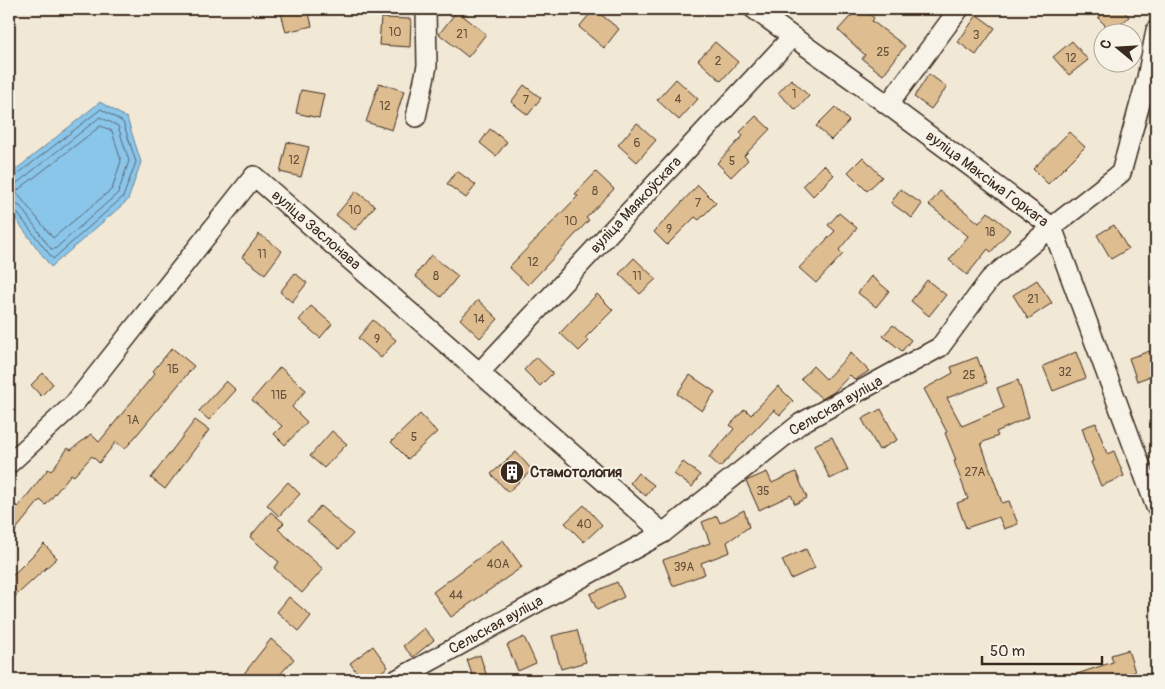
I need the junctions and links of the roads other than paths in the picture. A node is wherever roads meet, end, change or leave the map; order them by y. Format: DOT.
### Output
graph roads {
  1 [pos="426,9"];
  2 [pos="754,9"];
  3 [pos="959,9"];
  4 [pos="1156,30"];
  5 [pos="792,37"];
  6 [pos="888,105"];
  7 [pos="416,117"];
  8 [pos="1052,227"];
  9 [pos="480,372"];
  10 [pos="9,464"];
  11 [pos="1156,507"];
  12 [pos="663,532"];
  13 [pos="396,680"];
  1 -- 7 [label="street"];
  2 -- 5 [label="street, вуліца Максіма Горкага"];
  3 -- 6 [label="street"];
  4 -- 8 [label="street, Сельская вуліца"];
  5 -- 6 [label="street, вуліца Максіма Горкага"];
  5 -- 9 [label="street, вуліца Маякоўскага"];
  6 -- 8 [label="street, вуліца Максіма Горкага"];
  8 -- 11 [label="street, вуліца Максіма Горкага"];
  8 -- 12 [label="street, Сельская вуліца"];
  9 -- 10 [label="street, вуліца Заслонава"];
  9 -- 12 [label="street, вуліца Заслонава"];
  12 -- 13 [label="street, Сельская вуліца"];
}
